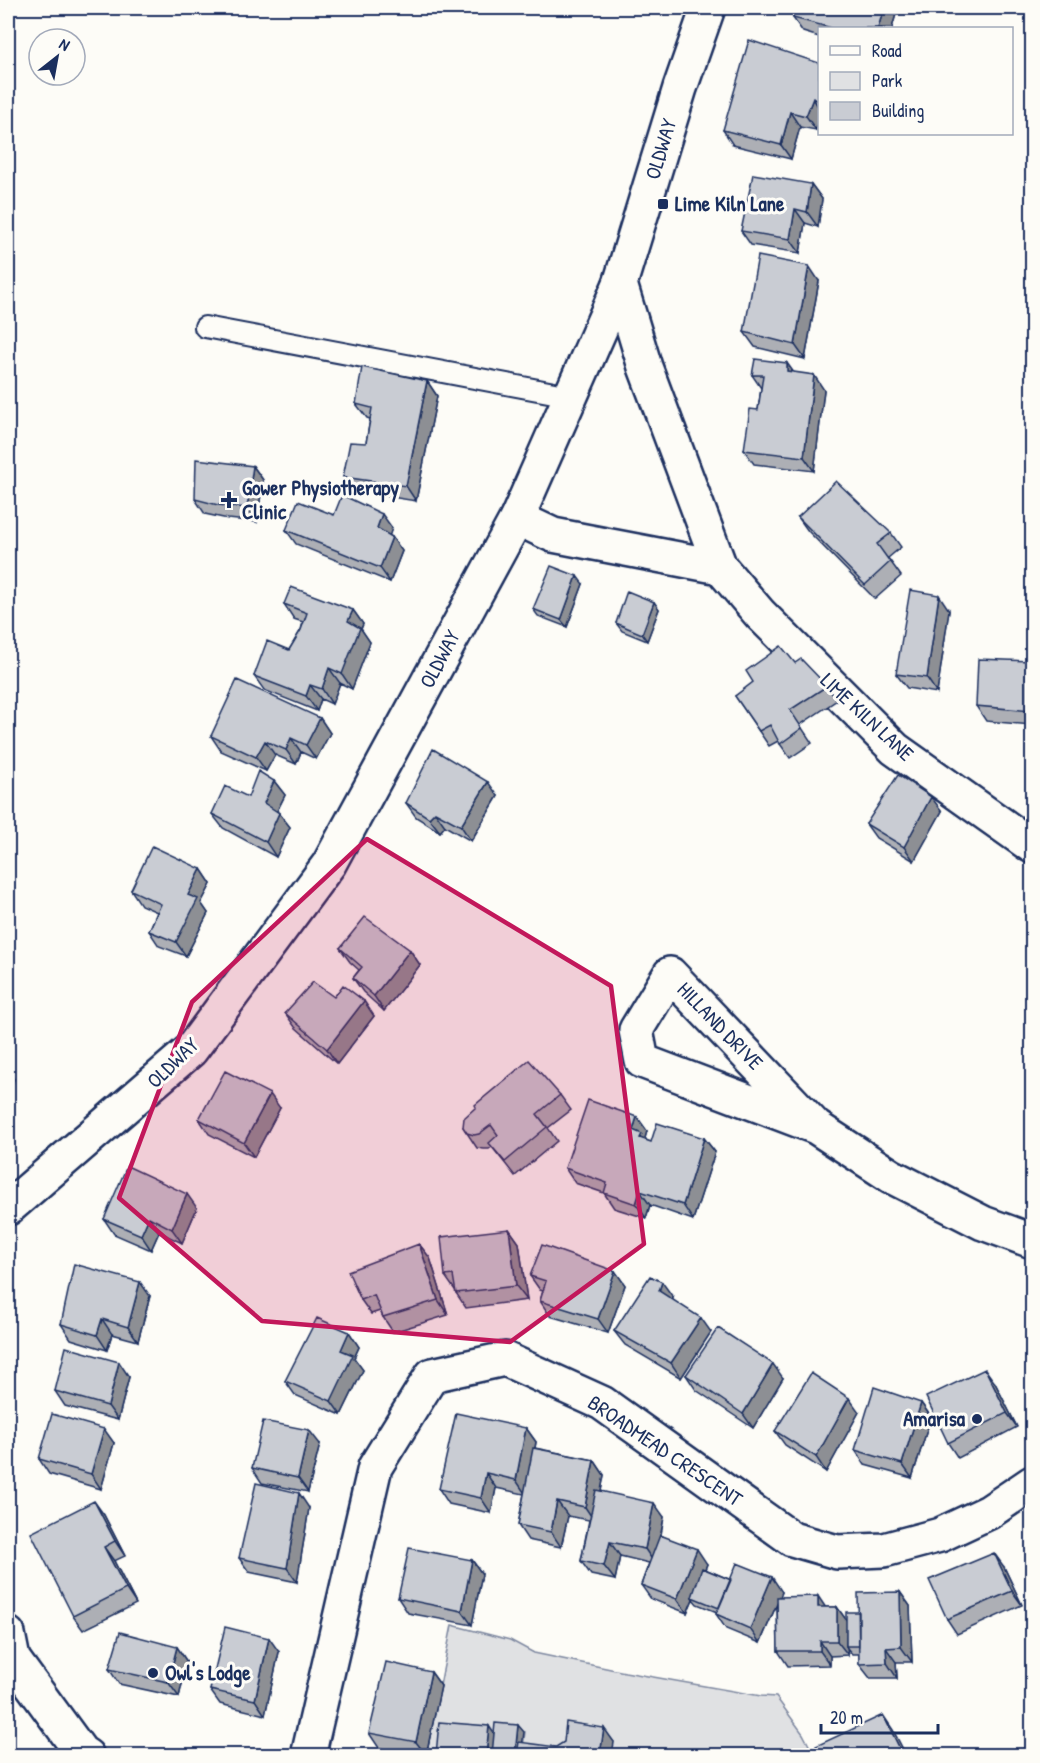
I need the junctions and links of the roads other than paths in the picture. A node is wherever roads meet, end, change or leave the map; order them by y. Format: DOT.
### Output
graph roads {
  1 [pos="708,8"];
  2 [pos="620,284"];
  3 [pos="205,327"];
  4 [pos="570,396"];
  5 [pos="517,518"];
  6 [pos="720,567"];
  7 [pos="1032,846"];
  8 [pos="816,1127"];
  9 [pos="8,1208"];
  10 [pos="1032,1241"];
  11 [pos="1032,1483"];
  12 [pos="9,1653"];
  13 [pos="87,1755"];
  14 [pos="308,1755"];
  1 -- 2 [label="street, OLDWAY"];
  2 -- 4 [label="street, OLDWAY"];
  2 -- 6 [label="street, LIME KILN LANE"];
  3 -- 4 [label="lane"];
  4 -- 5 [label="street, OLDWAY"];
  5 -- 6 [label="street"];
  5 -- 9 [label="street, OLDWAY"];
  6 -- 7 [label="street, LIME KILN LANE"];
  8 -- 8 [label="street, HILLAND DRIVE"];
  8 -- 10 [label="street, HILLAND DRIVE"];
  11 -- 14 [label="street, BROADMEAD CRESCENT"];
  12 -- 13 [label="street"];
}
